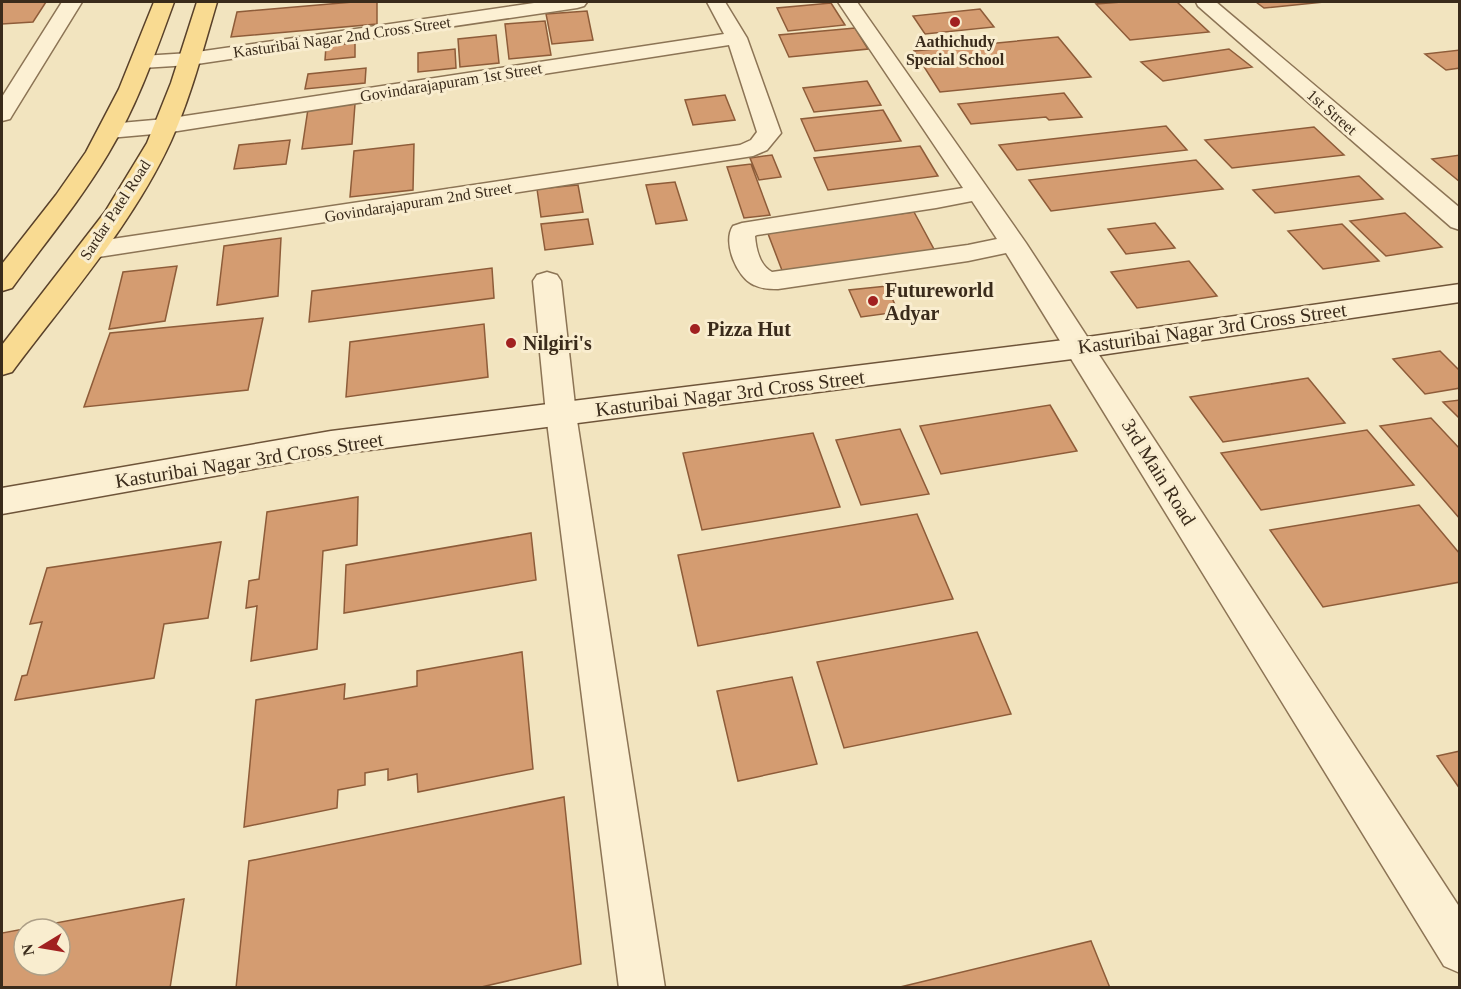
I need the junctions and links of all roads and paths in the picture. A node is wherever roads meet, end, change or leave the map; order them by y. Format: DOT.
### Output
graph roads {
  1 [pos="72,2"];
  2 [pos="164,2"];
  3 [pos="207,2"];
  4 [pos="577,2"];
  5 [pos="716,2"];
  6 [pos="848,2"];
  7 [pos="1205,2"];
  8 [pos="737,38"];
  9 [pos="190,59"];
  10 [pos="142,62"];
  11 [pos="2,114"];
  12 [pos="165,126"];
  13 [pos="109,131"];
  14 [pos="978,192"];
  15 [pos="1460,222"];
  16 [pos="1013,243"];
  17 [pos="92,250"];
  18 [pos="547,280"];
  19 [pos="2,282"];
  20 [pos="1460,293"];
  21 [pos="1080,348"];
  22 [pos="2,365"];
  23 [pos="561,414"];
  24 [pos="2,501"];
  25 [pos="1460,950"];
  26 [pos="642,987"];
  1 -- 11 [label="street"];
  2 -- 10 [label="main road"];
  3 -- 9 [label="main road, Sardar Patel Road"];
  4 -- 9 [label="street, Kasturibai Nagar 2nd Cross Street"];
  5 -- 8 [label="street"];
  6 -- 14 [label="street, 3rd Main Road"];
  7 -- 15 [label="street, 1st Street"];
  8 -- 12 [label="street, Govindarajapuram 1st Street"];
  8 -- 17 [label="street, Govindarajapuram 2nd Street"];
  9 -- 10 [label="street, Kasturibai Nagar 2nd Cross Street"];
  9 -- 12 [label="main road, Sardar Patel Road"];
  10 -- 13 [label="main road"];
  12 -- 13 [label="street, Govindarajapuram 1st Street"];
  12 -- 17 [label="main road, Sardar Patel Road"];
  13 -- 19 [label="main road"];
  14 -- 16 [label="street, 3rd Main Road"];
  14 -- 16 [label="street"];
  16 -- 21 [label="street, 3rd Main Road"];
  17 -- 22 [label="main road, Sardar Patel Road"];
  18 -- 23 [label="street"];
  20 -- 21 [label="street, Kasturibai Nagar 3rd Cross Street"];
  21 -- 23 [label="street, Kasturibai Nagar 3rd Cross Street"];
  21 -- 25 [label="street, 3rd Main Road"];
  23 -- 24 [label="street, Kasturibai Nagar 3rd Cross Street"];
  23 -- 26 [label="street"];
}
